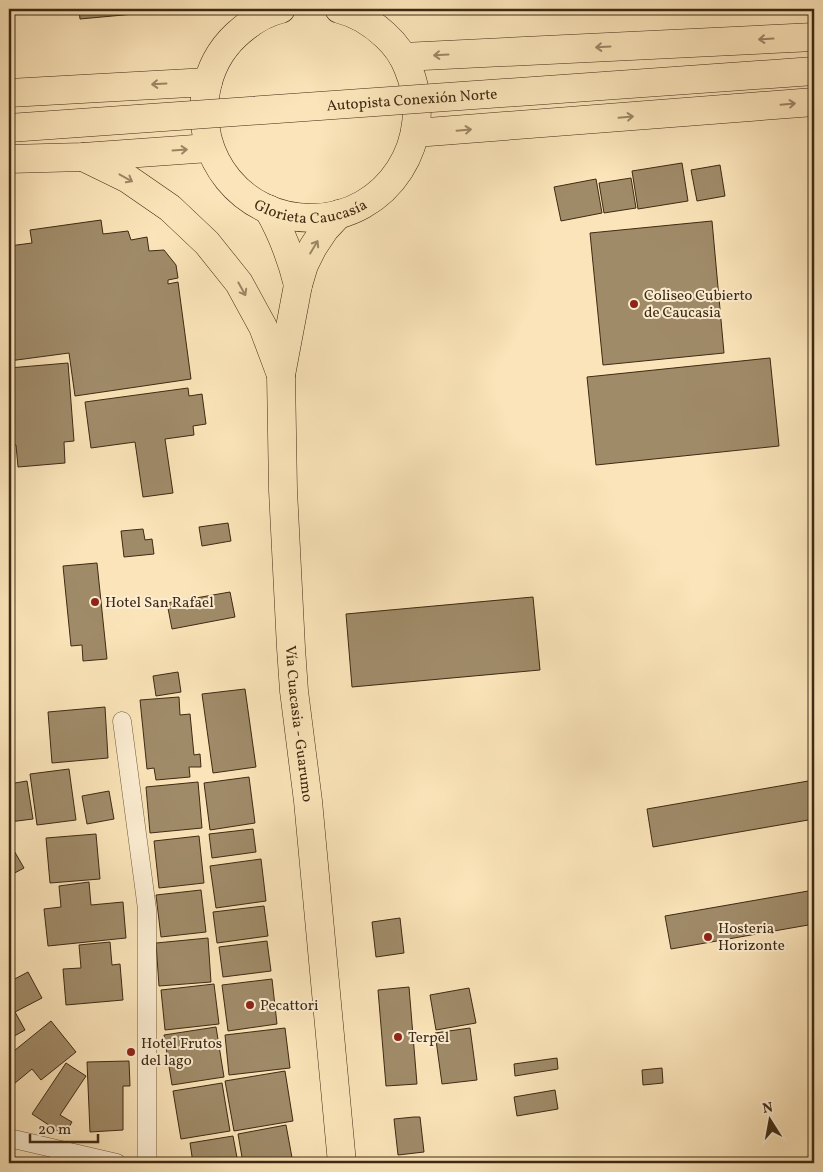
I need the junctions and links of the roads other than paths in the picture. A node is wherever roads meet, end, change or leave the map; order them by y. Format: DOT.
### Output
graph roads {
  1 [pos="233,9"];
  2 [pos="281,9"];
  3 [pos="339,9"];
  4 [pos="814,37"];
  5 [pos="232,38"];
  6 [pos="403,57"];
  7 [pos="814,71"];
  8 [pos="208,82"];
  9 [pos="9,93"];
  10 [pos="814,102"];
  11 [pos="9,128"];
  12 [pos="415,134"];
  13 [pos="210,148"];
  14 [pos="82,157"];
  15 [pos="9,160"];
  16 [pos="268,209"];
  17 [pos="339,214"];
  18 [pos="298,285"];
  19 [pos="281,375"];
  20 [pos="122,721"];
  21 [pos="9,1138"];
  22 [pos="117,1163"];
  23 [pos="147,1163"];
  24 [pos="342,1163"];
  1 -- 5 [label="main road"];
  2 -- 5 [label="main road, Glorieta Caucasía"];
  3 -- 6 [label="main road, Glorieta Caucasía"];
  4 -- 6 [label="main road, one-way"];
  5 -- 8 [label="main road, Glorieta Caucasía"];
  6 -- 12 [label="main road, Glorieta Caucasía"];
  7 -- 11 [label="main road, Autopista Conexión Norte, bridge"];
  8 -- 9 [label="main road, one-way"];
  8 -- 13 [label="main road, Glorieta Caucasía"];
  12 -- 10 [label="main road, one-way"];
  12 -- 17 [label="main road, Glorieta Caucasía"];
  14 -- 13 [label="main road, one-way"];
  13 -- 16 [label="main road, Glorieta Caucasía"];
  14 -- 15 [label="main road"];
  14 -- 19 [label="main road, one-way"];
  16 -- 17 [label="main road, Glorieta Caucasía"];
  16 -- 18 [label="main road, Vía Cuacasia - Guarumo"];
  18 -- 17 [label="main road, Vía Cuacasia - Guarumo, one-way"];
  18 -- 19 [label="main road, Vía Cuacasia - Guarumo"];
  19 -- 24 [label="main road, Vía Cuacasia - Guarumo"];
  20 -- 23 [label="street"];
  21 -- 22 [label="street"];
}
